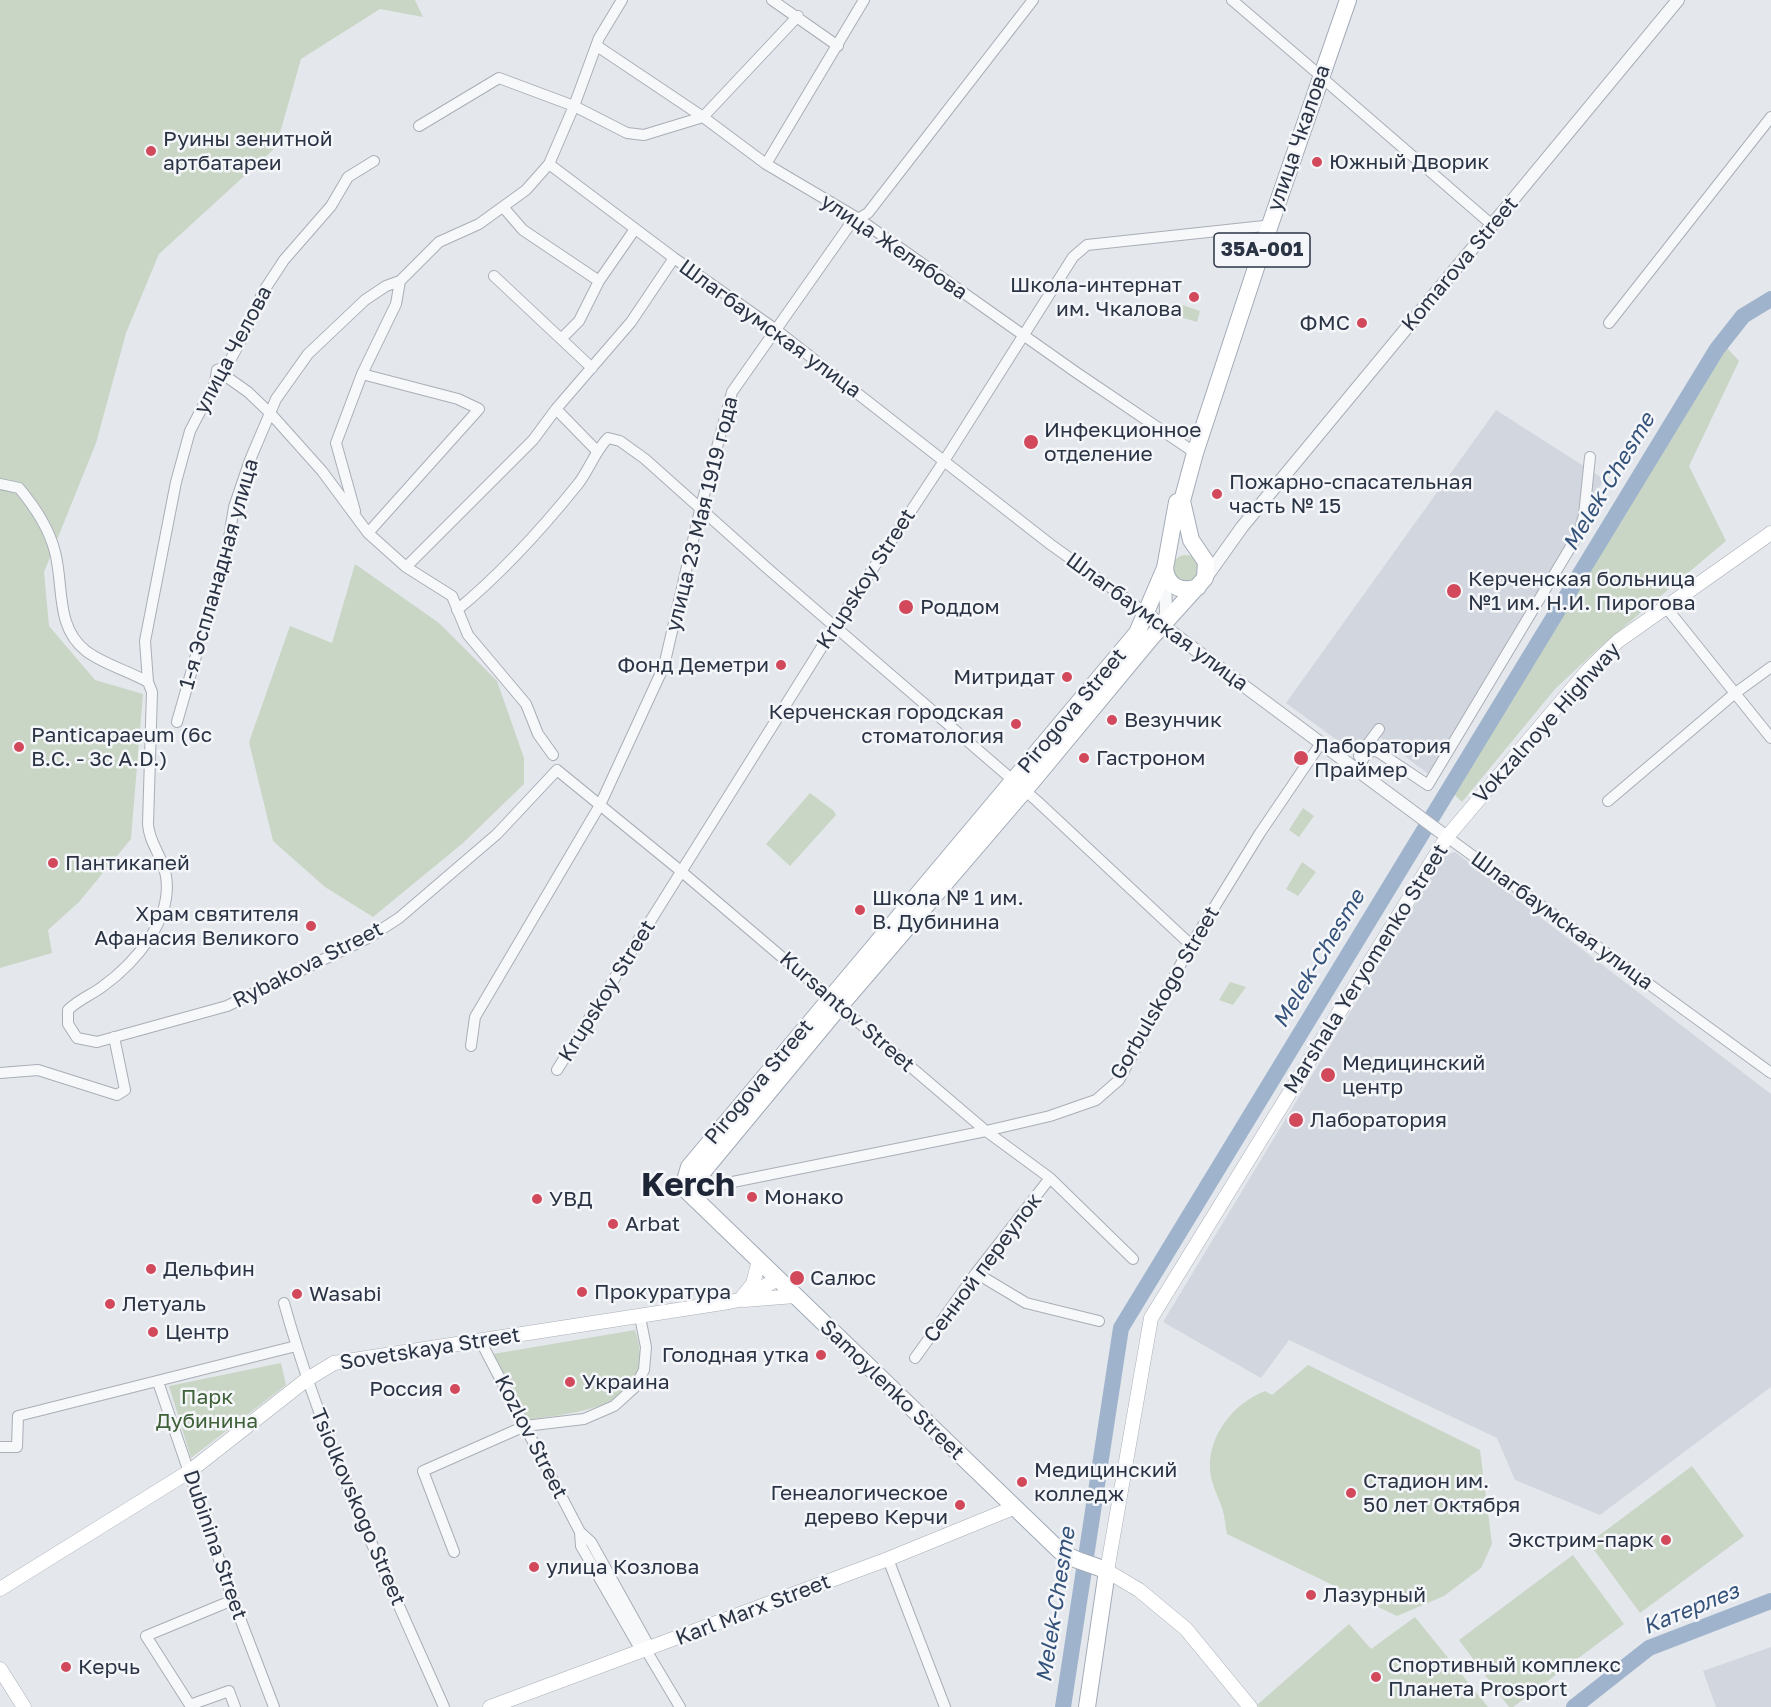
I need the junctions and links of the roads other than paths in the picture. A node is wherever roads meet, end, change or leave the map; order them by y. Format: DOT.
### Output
graph roads {
  1 [pos="622,0"];
  2 [pos="772,0"];
  3 [pos="864,0"];
  4 [pos="1033,0"];
  5 [pos="1232,0"];
  6 [pos="1343,0"];
  7 [pos="1348,0"];
  8 [pos="1678,0"];
  9 [pos="798,16"];
  10 [pos="597,46"];
  11 [pos="838,46"];
  12 [pos="1318,74"];
  13 [pos="574,106"];
  14 [pos="703,117"];
  15 [pos="1771,117"];
  16 [pos="419,126"];
  17 [pos="374,161"];
  18 [pos="549,164"];
  19 [pos="766,164"];
  20 [pos="503,207"];
  21 [pos="859,219"];
  22 [pos="1491,224"];
  23 [pos="1267,225"];
  24 [pos="635,229"];
  25 [pos="674,258"];
  26 [pos="494,276"];
  27 [pos="400,281"];
  28 [pos="599,281"];
  29 [pos="1609,323"];
  30 [pos="775,330"];
  31 [pos="1022,335"];
  32 [pos="561,339"];
  33 [pos="592,368"];
  34 [pos="218,370"];
  35 [pos="362,374"];
  36 [pos="556,409"];
  37 [pos="271,414"];
  38 [pos="597,451"];
  39 [pos="1193,451"];
  40 [pos="1590,457"];
  41 [pos="944,461"];
  42 [pos="0,484"];
  43 [pos="1180,501"];
  44 [pos="700,510"];
  45 [pos="356,515"];
  46 [pos="1242,527"];
  47 [pos="368,533"];
  48 [pos="1771,533"];
  49 [pos="1197,552"];
  50 [pos="1166,566"];
  51 [pos="406,567"];
  52 [pos="1200,584"];
  53 [pos="1665,606"];
  54 [pos="457,610"];
  55 [pos="1146,613"];
  56 [pos="1162,624"];
  57 [pos="835,626"];
  58 [pos="1771,668"];
  59 [pos="148,682"];
  60 [pos="1734,694"];
  61 [pos="177,722"];
  62 [pos="1379,729"];
  63 [pos="1771,738"];
  64 [pos="1321,743"];
  65 [pos="1365,751"];
  66 [pos="553,756"];
  67 [pos="1355,768"];
  68 [pos="557,770"];
  69 [pos="1019,785"];
  70 [pos="1608,801"];
  71 [pos="600,805"];
  72 [pos="1443,834"];
  73 [pos="682,872"];
  74 [pos="1191,945"];
  75 [pos="834,1002"];
  76 [pos="114,1037"];
  77 [pos="77,1038"];
  78 [pos="471,1046"];
  79 [pos="557,1070"];
  80 [pos="0,1073"];
  81 [pos="1771,1073"];
  82 [pos="986,1131"];
  83 [pos="1050,1178"];
  84 [pos="687,1191"];
  85 [pos="1133,1259"];
  86 [pos="759,1260"];
  87 [pos="976,1273"];
  88 [pos="778,1279"];
  89 [pos="795,1296"];
  90 [pos="739,1300"];
  91 [pos="284,1303"];
  92 [pos="640,1317"];
  93 [pos="1099,1321"];
  94 [pos="481,1342"];
  95 [pos="296,1346"];
  96 [pos="915,1358"];
  97 [pos="306,1380"];
  98 [pos="158,1382"];
  99 [pos="525,1426"];
  100 [pos="0,1447"];
  101 [pos="190,1471"];
  102 [pos="1013,1508"];
  103 [pos="454,1552"];
  104 [pos="888,1559"];
  105 [pos="1101,1568"];
  106 [pos="0,1589"];
  107 [pos="233,1600"];
  108 [pos="646,1650"];
  109 [pos="0,1669"];
  110 [pos="24,1707"];
  111 [pos="235,1707"];
  112 [pos="274,1707"];
  113 [pos="444,1707"];
  114 [pos="490,1707"];
  115 [pos="680,1707"];
  116 [pos="945,1707"];
  117 [pos="1087,1707"];
  118 [pos="1250,1707"];
  1 -- 10 [label="street, 1-я Эспланадная улица"];
  2 -- 9 [label="street"];
  3 -- 11 [label="street"];
  4 -- 21 [label="street, улица 23 Мая 1919 года"];
  5 -- 12 [label="street"];
  6 -- 12 [label="main road, улица Чкалова / 35А-001"];
  7 -- 12 [label="main road, улица Чкалова / 35А-001"];
  8 -- 22 [label="street, Komarova Street"];
  9 -- 11 [label="street"];
  9 -- 14 [label="street"];
  10 -- 13 [label="street, 1-я Эспланадная улица"];
  10 -- 14 [label="street, улица Желябова"];
  11 -- 19 [label="street"];
  12 -- 22 [label="street"];
  12 -- 23 [label="main road, улица Чкалова / 35А-001"];
  13 -- 14 [label="street"];
  13 -- 16 [label="street"];
  13 -- 18 [label="street, 1-я Эспланадная улица"];
  14 -- 19 [label="street, улица Желябова"];
  15 -- 29 [label="street"];
  17 -- 34 [label="street, улица Челова"];
  18 -- 20 [label="street, 1-я Эспланадная улица"];
  18 -- 24 [label="street, Шлагбаумская улица"];
  19 -- 21 [label="street, улица Желябова"];
  20 -- 27 [label="street, 1-я Эспланадная улица"];
  20 -- 28 [label="street"];
  21 -- 30 [label="street, улица 23 Мая 1919 года"];
  21 -- 31 [label="street, улица Желябова"];
  22 -- 46 [label="street, Komarova Street"];
  23 -- 31 [label="street, Krupskoy Street"];
  23 -- 39 [label="main road, улица Чкалова / 35А-001"];
  24 -- 25 [label="street, Шлагбаумская улица"];
  24 -- 28 [label="street"];
  25 -- 30 [label="street, Шлагбаумская улица"];
  25 -- 33 [label="street"];
  26 -- 32 [label="street"];
  27 -- 35 [label="street"];
  27 -- 37 [label="street, 1-я Эспланадная улица"];
  28 -- 32 [label="street"];
  30 -- 41 [label="street, Шлагбаумская улица"];
  30 -- 44 [label="street, улица 23 Мая 1919 года"];
  31 -- 39 [label="street, улица Желябова"];
  31 -- 41 [label="street, Krupskoy Street"];
  32 -- 33 [label="street"];
  33 -- 36 [label="street"];
  34 -- 37 [label="street"];
  34 -- 59 [label="street, улица Челова"];
  35 -- 45 [label="street"];
  35 -- 47 [label="street"];
  36 -- 38 [label="street"];
  36 -- 51 [label="street"];
  37 -- 45 [label="street"];
  37 -- 61 [label="street, 1-я Эспланадная улица"];
  38 -- 44 [label="street"];
  38 -- 54 [label="street"];
  39 -- 43 [label="main road, улица Чкалова / 35А-001"];
  40 -- 65 [label="street"];
  41 -- 55 [label="street, Шлагбаумская улица"];
  41 -- 57 [label="street, Krupskoy Street"];
  42 -- 59 [label="street"];
  43 -- 49 [label="main road, улица Чкалова"];
  43 -- 50 [label="main road, улица Чкалова"];
  44 -- 57 [label="street"];
  44 -- 71 [label="street, улица 23 Мая 1919 года"];
  45 -- 47 [label="street"];
  46 -- 49 [label="street, Komarova Street"];
  46 -- 52 [label="street, Komarova Street"];
  47 -- 51 [label="street"];
  48 -- 53 [label="main road, Vokzalnoye Highway"];
  49 -- 50 [label="main road"];
  49 -- 52 [label="main road, улица Чкалова"];
  50 -- 52 [label="main road"];
  50 -- 55 [label="main road, Pirogova Street"];
  50 -- 56 [label="street"];
  51 -- 54 [label="street"];
  52 -- 56 [label="main road, Komarova Street"];
  53 -- 60 [label="street"];
  53 -- 72 [label="main road, Vokzalnoye Highway"];
  54 -- 66 [label="street"];
  55 -- 56 [label="street, Шлагбаумская улица"];
  55 -- 69 [label="main road, Pirogova Street"];
  56 -- 64 [label="street, Шлагбаумская улица"];
  56 -- 69 [label="main road, Pirogova Street"];
  57 -- 69 [label="street"];
  57 -- 73 [label="street, Krupskoy Street"];
  58 -- 60 [label="street"];
  59 -- 77 [label="street, улица Челова"];
  60 -- 63 [label="street"];
  60 -- 70 [label="street"];
  62 -- 65 [label="street"];
  64 -- 67 [label="street, Шлагбаумская улица"];
  64 -- 74 [label="street, Gorbulskogo Street"];
  65 -- 67 [label="street"];
  67 -- 72 [label="street, Шлагбаумская улица"];
  68 -- 71 [label="street, Kursantov Street"];
  68 -- 76 [label="street, Rybakova Street"];
  69 -- 74 [label="street"];
  69 -- 75 [label="main road, Pirogova Street"];
  71 -- 73 [label="street, Kursantov Street"];
  71 -- 78 [label="street, улица 23 Мая 1919 года"];
  72 -- 81 [label="street, Шлагбаумская улица"];
  72 -- 105 [label="main road, Marshala Yeryomenko Street"];
  73 -- 75 [label="street, Kursantov Street"];
  73 -- 79 [label="street, Krupskoy Street"];
  74 -- 82 [label="street, Gorbulskogo Street"];
  75 -- 82 [label="street, Kursantov Street"];
  75 -- 84 [label="main road, Pirogova Street"];
  76 -- 77 [label="street, Rybakova Street"];
  76 -- 80 [label="street"];
  82 -- 83 [label="street, Kursantov Street"];
  82 -- 84 [label="street, Gorbulskogo Street"];
  83 -- 85 [label="street, Kursantov Street"];
  83 -- 87 [label="street, Сенной переулок"];
  84 -- 86 [label="main road, Samoylenko Street"];
  86 -- 88 [label="main road, Samoylenko Street"];
  86 -- 90 [label="main road"];
  87 -- 93 [label="street"];
  87 -- 96 [label="street, Сенной переулок"];
  88 -- 89 [label="main road, Samoylenko Street"];
  88 -- 90 [label="main road, Sovetskaya Street"];
  89 -- 90 [label="main road"];
  89 -- 102 [label="main road, Samoylenko Street"];
  90 -- 92 [label="main road, Sovetskaya Street"];
  91 -- 95 [label="street, Tsiolkovskogo Street"];
  92 -- 94 [label="main road, Sovetskaya Street"];
  92 -- 99 [label="street"];
  94 -- 97 [label="main road, Sovetskaya Street"];
  94 -- 99 [label="street, Kozlov Street"];
  95 -- 97 [label="street, Tsiolkovskogo Street"];
  95 -- 98 [label="street"];
  97 -- 101 [label="main road, Sovetskaya Street"];
  97 -- 113 [label="street, Tsiolkovskogo Street"];
  98 -- 100 [label="street"];
  98 -- 101 [label="street, Dubinina Street"];
  99 -- 103 [label="street"];
  99 -- 108 [label="street, Kozlov Street"];
  101 -- 106 [label="main road, Sovetskaya Street"];
  101 -- 107 [label="street, Dubinina Street"];
  102 -- 104 [label="main road, Karl Marx Street"];
  102 -- 105 [label="main road, Samoylenko Street"];
  104 -- 108 [label="main road, Karl Marx Street"];
  104 -- 116 [label="street"];
  105 -- 117 [label="main road, Marshala Yeryomenko Street"];
  105 -- 118 [label="main road"];
  107 -- 111 [label="street"];
  107 -- 112 [label="street, Dubinina Street"];
  108 -- 114 [label="main road, Karl Marx Street"];
  108 -- 115 [label="street, Kozlov Street"];
  109 -- 110 [label="main road"];
}
